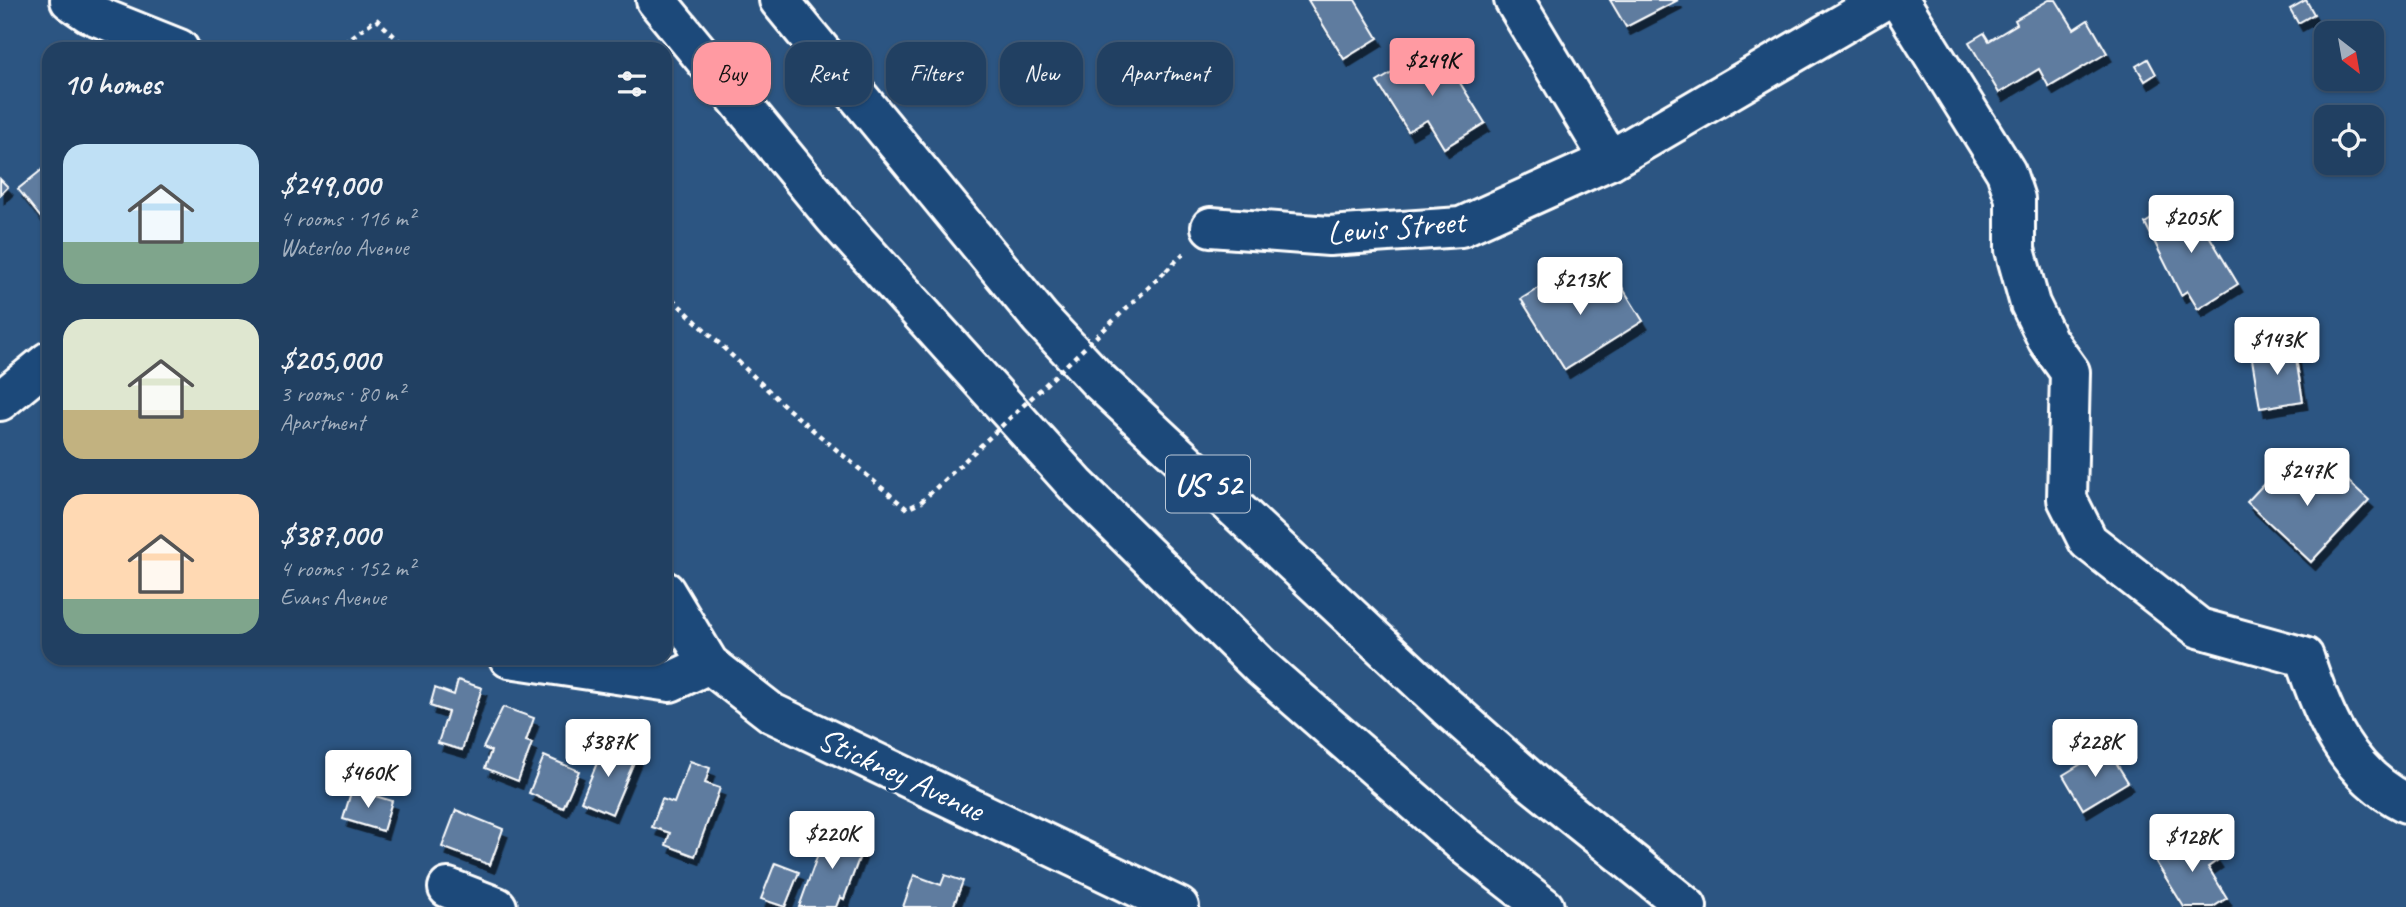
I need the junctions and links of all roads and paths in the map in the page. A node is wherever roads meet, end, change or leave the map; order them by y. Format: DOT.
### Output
graph roads {
  1 [pos="70,0"];
  2 [pos="656,0"];
  3 [pos="1514,0"];
  4 [pos="1884,0"];
  5 [pos="1899,0"];
  6 [pos="781,2"];
  7 [pos="162,42"];
  8 [pos="345,42"];
  9 [pos="401,42"];
  10 [pos="1610,160"];
  11 [pos="1212,227"];
  12 [pos="1166,271"];
  13 [pos="672,299"];
  14 [pos="42,367"];
  15 [pos="0,401"];
  16 [pos="672,603"];
  17 [pos="709,664"];
  18 [pos="556,665"];
  19 [pos="2406,803"];
  20 [pos="448,888"];
  21 [pos="497,907"];
  22 [pos="1179,907"];
  23 [pos="1544,907"];
  24 [pos="1687,907"];
  1 -- 7 [label="main road"];
  2 -- 23 [label="main road, US 52"];
  3 -- 10 [label="main road"];
  4 -- 10 [label="main road, Lewis Street"];
  5 -- 19 [label="main road"];
  6 -- 24 [label="main road, US 52"];
  8 -- 9 [label="path"];
  10 -- 11 [label="main road, Lewis Street"];
  12 -- 13 [label="path, bridge"];
  14 -- 15 [label="main road"];
  16 -- 17 [label="main road, Stickney Avenue"];
  17 -- 18 [label="main road"];
  17 -- 22 [label="main road, Stickney Avenue"];
  20 -- 21 [label="main road"];
}
